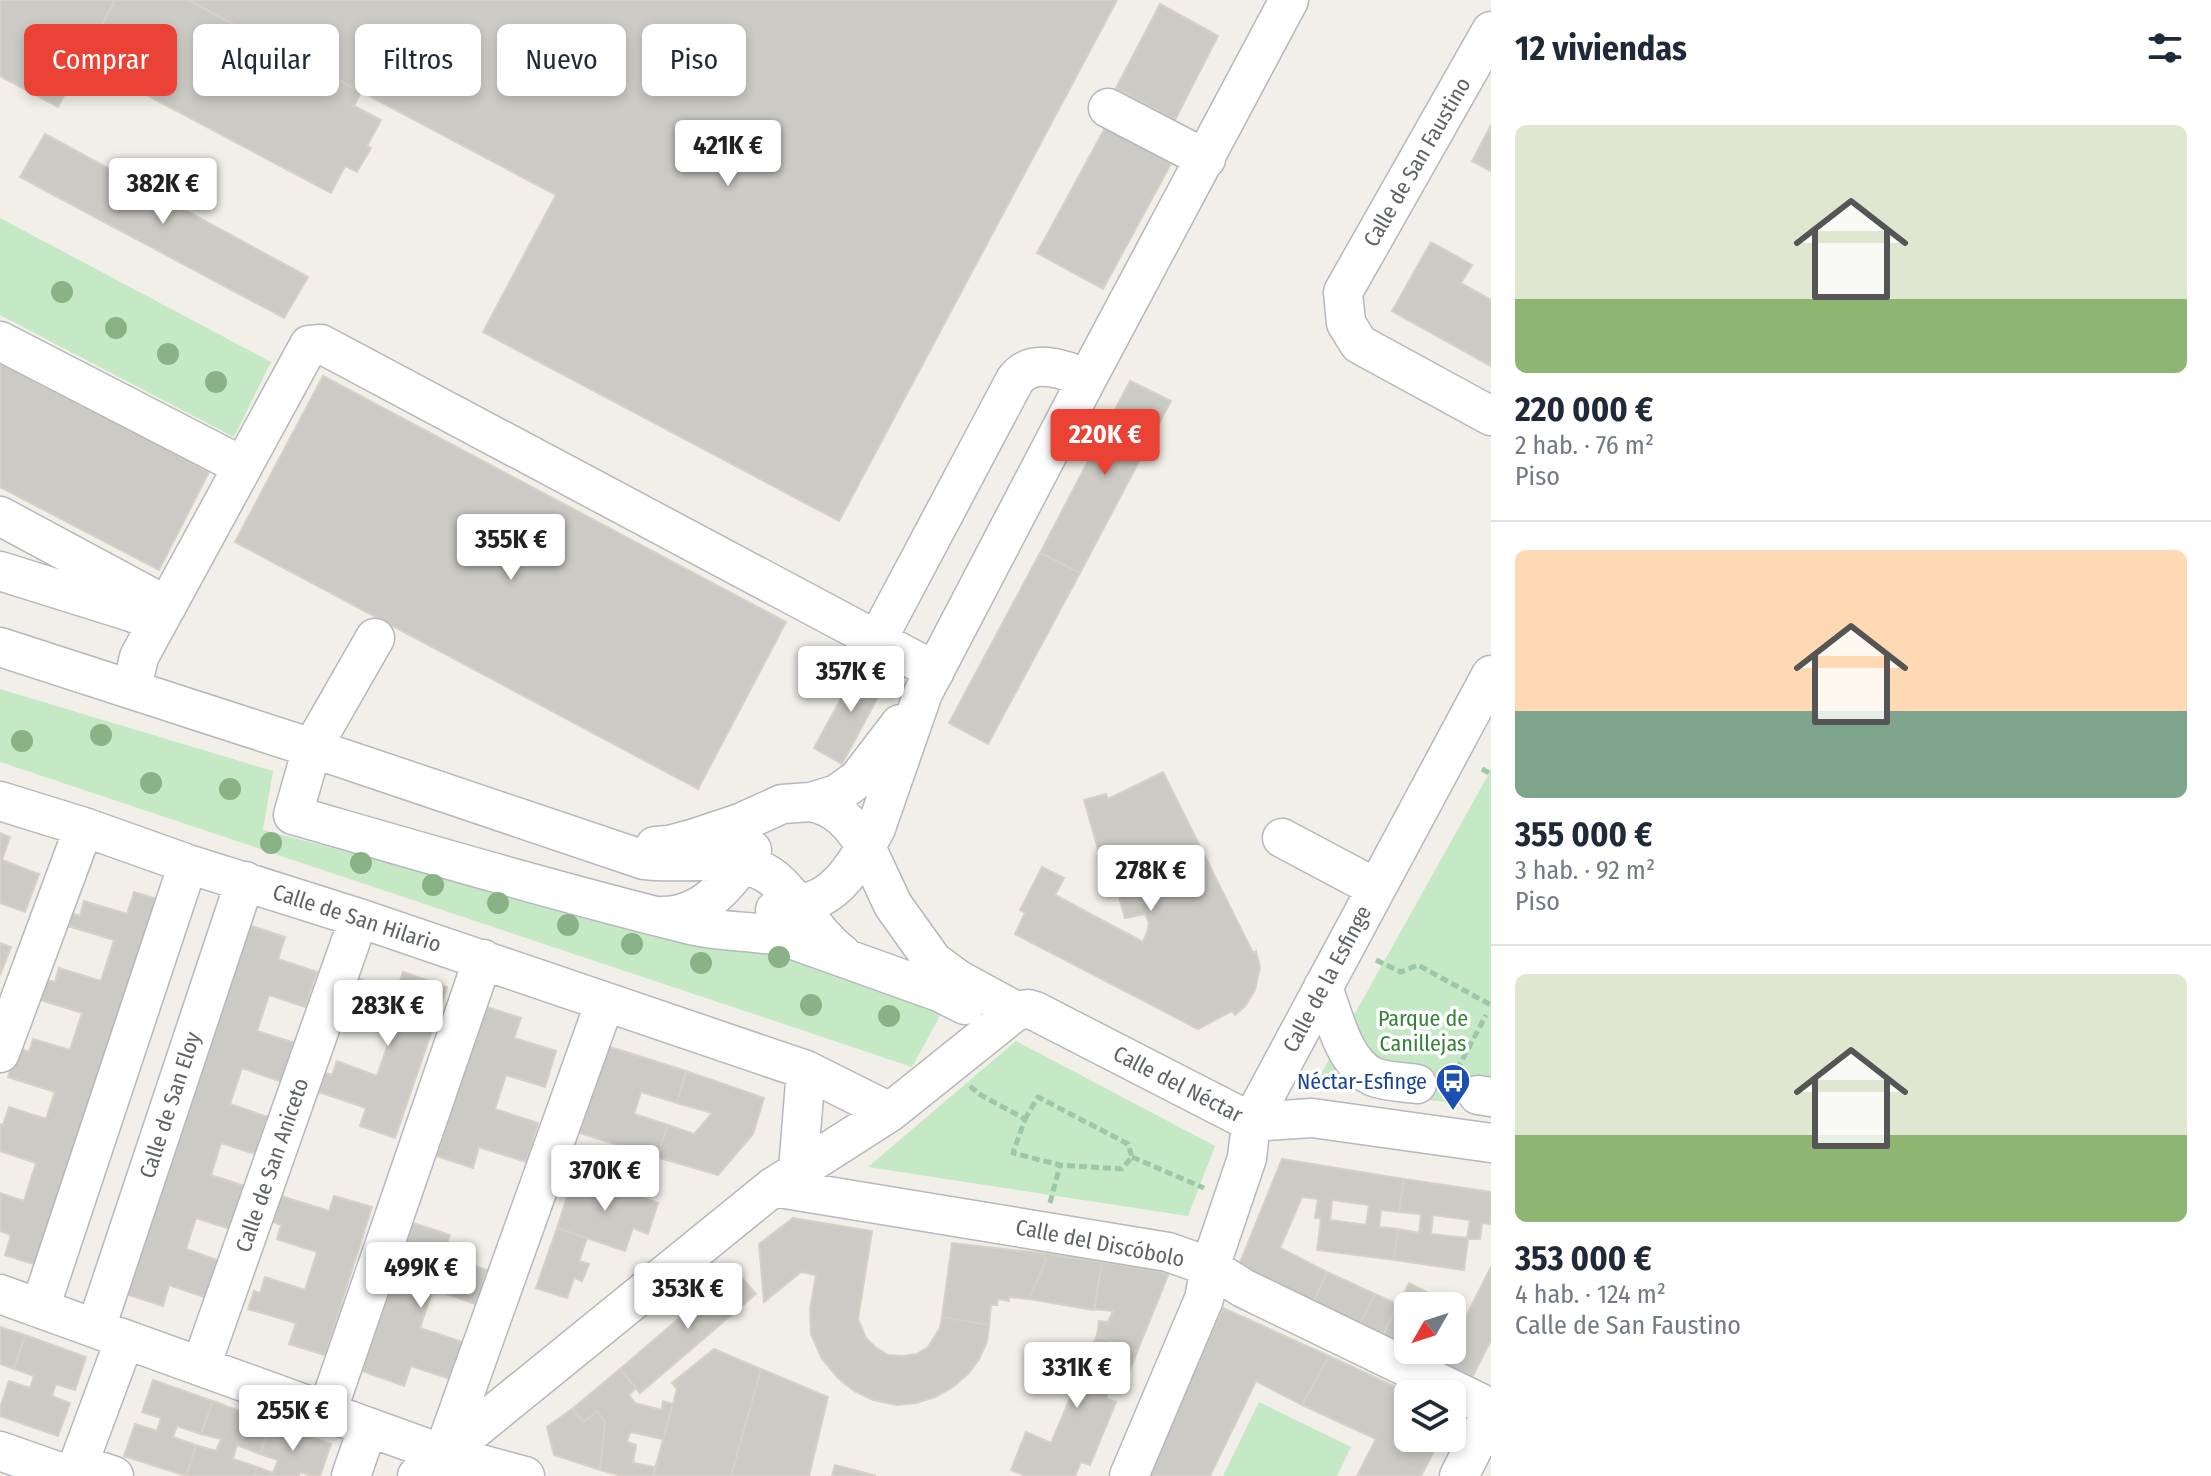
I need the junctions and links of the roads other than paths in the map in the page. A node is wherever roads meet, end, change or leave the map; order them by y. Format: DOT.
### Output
graph roads {
  1 [pos="1289,0"];
  2 [pos="1491,31"];
  3 [pos="1108,108"];
  4 [pos="1206,159"];
  5 [pos="0,341"];
  6 [pos="1087,379"];
  7 [pos="1491,416"];
  8 [pos="242,466"];
  9 [pos="0,516"];
  10 [pos="0,571"];
  11 [pos="162,615"];
  12 [pos="375,638"];
  13 [pos="877,640"];
  14 [pos="0,647"];
  15 [pos="1491,675"];
  16 [pos="929,682"];
  17 [pos="132,688"];
  18 [pos="312,748"];
  19 [pos="0,801"];
  20 [pos="804,802"];
  21 [pos="84,827"];
  22 [pos="1282,838"];
  23 [pos="866,847"];
  24 [pos="613,849"];
  25 [pos="188,864"];
  26 [pos="742,865"];
  27 [pos="245,881"];
  28 [pos="1376,888"];
  29 [pos="797,904"];
  30 [pos="893,905"];
  31 [pos="654,915"];
  32 [pos="359,918"];
  33 [pos="696,926"];
  34 [pos="844,955"];
  35 [pos="483,959"];
  36 [pos="1323,987"];
  37 [pos="605,1002"];
  38 [pos="1007,1017"];
  39 [pos="0,1053"];
  40 [pos="806,1070"];
  41 [pos="1459,1089"];
  42 [pos="890,1112"];
  43 [pos="1251,1122"];
  44 [pos="1491,1143"];
  45 [pos="785,1178"];
  46 [pos="1210,1267"];
  47 [pos="0,1294"];
  48 [pos="40,1308"];
  49 [pos="111,1334"];
  50 [pos="201,1366"];
  51 [pos="1491,1410"];
  52 [pos="327,1412"];
  53 [pos="368,1427"];
  54 [pos="0,1451"];
  55 [pos="430,1465"];
  56 [pos="75,1472"];
  57 [pos="114,1476"];
  58 [pos="351,1476"];
  59 [pos="525,1476"];
  60 [pos="1129,1476"];
  61 [pos="1459,1476"];
  1 -- 4 [label="street"];
  2 -- 7 [label="street, Calle de San Faustino"];
  3 -- 4 [label="street"];
  4 -- 6 [label="street"];
  5 -- 8 [label="street"];
  6 -- 13 [label="street"];
  6 -- 16 [label="street"];
  8 -- 11 [label="street"];
  8 -- 13 [label="street"];
  9 -- 11 [label="street"];
  10 -- 11 [label="street"];
  11 -- 17 [label="street"];
  12 -- 18 [label="street"];
  13 -- 16 [label="street"];
  14 -- 17 [label="street"];
  15 -- 28 [label="street, Calle de la Esfinge"];
  16 -- 20 [label="street"];
  16 -- 23 [label="street"];
  17 -- 18 [label="street"];
  18 -- 24 [label="street"];
  18 -- 31 [label="street"];
  19 -- 21 [label="street, Calle de San Hilario"];
  20 -- 23 [label="street"];
  20 -- 24 [label="street"];
  20 -- 26 [label="street"];
  21 -- 25 [label="street, Calle de San Hilario"];
  21 -- 39 [label="street"];
  22 -- 28 [label="street"];
  23 -- 29 [label="street"];
  23 -- 30 [label="street"];
  24 -- 26 [label="street"];
  25 -- 27 [label="street, Calle de San Hilario"];
  25 -- 48 [label="street"];
  26 -- 29 [label="street"];
  26 -- 31 [label="street"];
  27 -- 32 [label="street, Calle de San Hilario"];
  27 -- 49 [label="street, Calle de San Eloy"];
  28 -- 36 [label="street, Calle de la Esfinge"];
  29 -- 33 [label="street"];
  29 -- 34 [label="street"];
  30 -- 34 [label="street"];
  30 -- 38 [label="street"];
  31 -- 33 [label="street"];
  32 -- 35 [label="street, Calle de San Hilario"];
  32 -- 50 [label="street, Calle de San Aniceto"];
  33 -- 34 [label="street"];
  34 -- 38 [label="street"];
  35 -- 37 [label="street, Calle de San Hilario"];
  35 -- 52 [label="street"];
  36 -- 41 [label="street"];
  36 -- 43 [label="street, Calle de la Esfinge"];
  37 -- 40 [label="street, Calle de San Hilario"];
  37 -- 55 [label="street"];
  38 -- 42 [label="street"];
  38 -- 43 [label="street, Calle del Néctar"];
  40 -- 42 [label="street, Calle de San Hilario"];
  40 -- 45 [label="street"];
  42 -- 45 [label="street"];
  43 -- 44 [label="street, Calle del Néctar"];
  43 -- 46 [label="street, Calle de la Esfinge"];
  45 -- 46 [label="street, Calle del Discóbolo"];
  45 -- 55 [label="street"];
  46 -- 51 [label="street, Calle del Discóbolo"];
  46 -- 60 [label="street, Calle de la Esfinge"];
  47 -- 48 [label="street"];
  48 -- 49 [label="street"];
  49 -- 50 [label="street"];
  49 -- 56 [label="street, Calle de San Eloy"];
  50 -- 52 [label="street"];
  51 -- 61 [label="street"];
  52 -- 53 [label="street"];
  53 -- 55 [label="street"];
  53 -- 58 [label="street"];
  54 -- 56 [label="street"];
  55 -- 59 [label="street"];
  56 -- 57 [label="street"];
}
